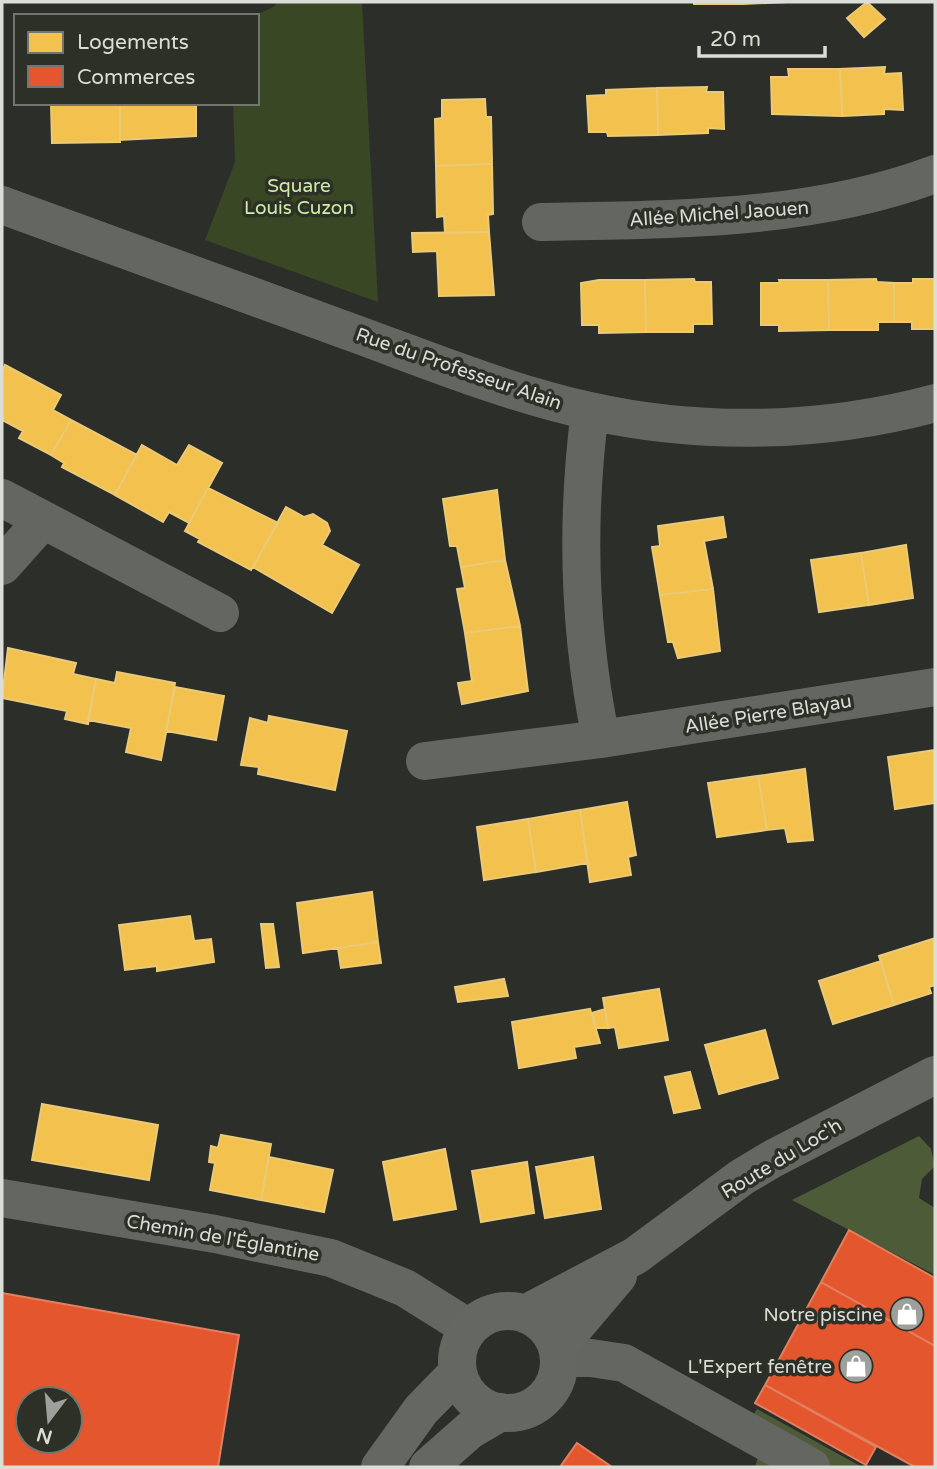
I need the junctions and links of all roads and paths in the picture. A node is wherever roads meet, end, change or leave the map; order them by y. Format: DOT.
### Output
graph roads {
  1 [pos="935,174"];
  2 [pos="2,205"];
  3 [pos="541,222"];
  4 [pos="935,403"];
  5 [pos="590,411"];
  6 [pos="2,498"];
  7 [pos="43,520"];
  8 [pos="2,566"];
  9 [pos="220,613"];
  10 [pos="935,687"];
  11 [pos="601,738"];
  12 [pos="425,761"];
  13 [pos="935,1076"];
  14 [pos="2,1198"];
  15 [pos="635,1256"];
  16 [pos="525,1314"];
  17 [pos="469,1328"];
  18 [pos="558,1353"];
  19 [pos="458,1372"];
  20 [pos="501,1412"];
  21 [pos="380,1467"];
  22 [pos="428,1467"];
  23 [pos="811,1467"];
  1 -- 3 [label="street, Allée Michel Jaouen"];
  2 -- 5 [label="street, Rue du Professeur Alain"];
  4 -- 5 [label="street, Rue du Professeur Alain"];
  5 -- 11 [label="street"];
  6 -- 7 [label="street"];
  7 -- 8 [label="street"];
  7 -- 9 [label="street"];
  10 -- 11 [label="street, Allée Pierre Blayau"];
  11 -- 12 [label="street, Allée Pierre Blayau"];
  13 -- 15 [label="main road, Route du Loc'h"];
  14 -- 17 [label="street, Chemin de l'Églantine"];
  15 -- 16 [label="main road, Route du Loc'h"];
  15 -- 18 [label="main road, Route du Loc'h"];
  16 -- 17 [label="main road"];
  16 -- 18 [label="main road"];
  17 -- 19 [label="main road"];
  18 -- 20 [label="main road"];
  18 -- 23 [label="street"];
  19 -- 20 [label="main road"];
  19 -- 21 [label="main road"];
  20 -- 22 [label="main road"];
}
